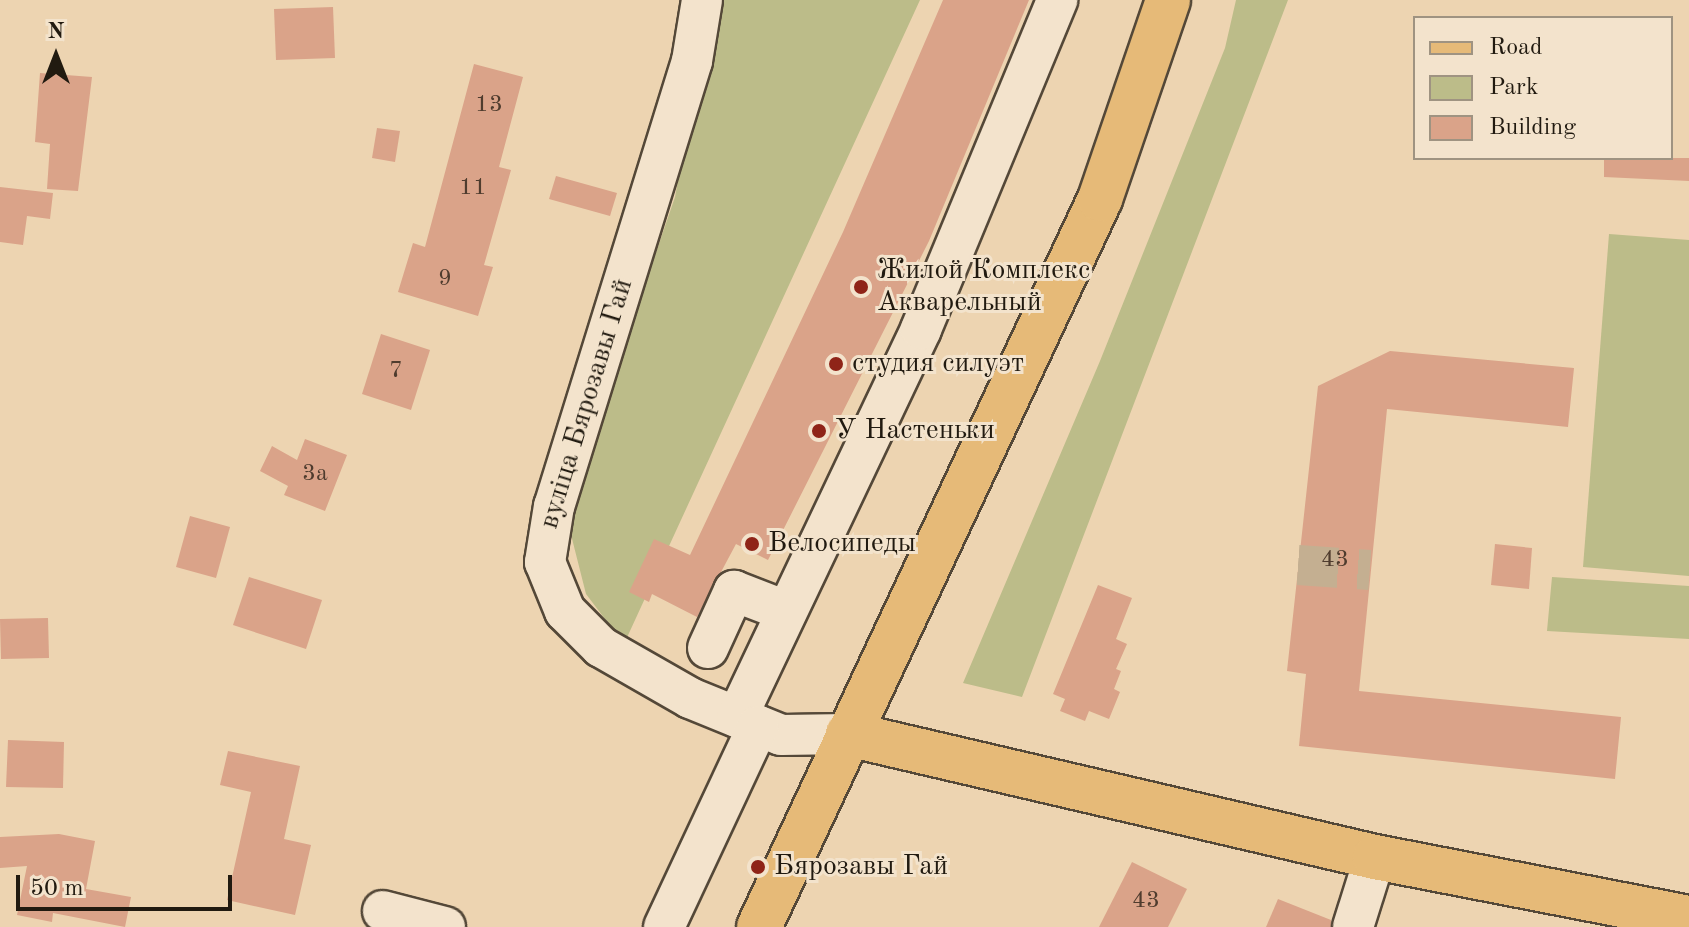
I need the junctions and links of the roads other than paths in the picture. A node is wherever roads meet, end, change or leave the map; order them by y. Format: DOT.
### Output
graph roads {
  1 [pos="702,0"];
  2 [pos="1057,0"];
  3 [pos="1168,0"];
  4 [pos="786,611"];
  5 [pos="708,648"];
  6 [pos="748,722"];
  7 [pos="848,734"];
  8 [pos="1375,857"];
  9 [pos="383,911"];
  10 [pos="1689,918"];
  11 [pos="445,927"];
  12 [pos="664,927"];
  13 [pos="759,927"];
  14 [pos="1353,927"];
  1 -- 6 [label="street, вуліца Бярозавы Гай"];
  2 -- 4 [label="street"];
  3 -- 7 [label="main road"];
  4 -- 5 [label="street"];
  4 -- 6 [label="street"];
  6 -- 7 [label="street, вуліца Бярозавы Гай"];
  6 -- 12 [label="street"];
  7 -- 8 [label="main road"];
  7 -- 13 [label="main road"];
  8 -- 10 [label="main road"];
  8 -- 14 [label="street"];
  9 -- 11 [label="street"];
}
